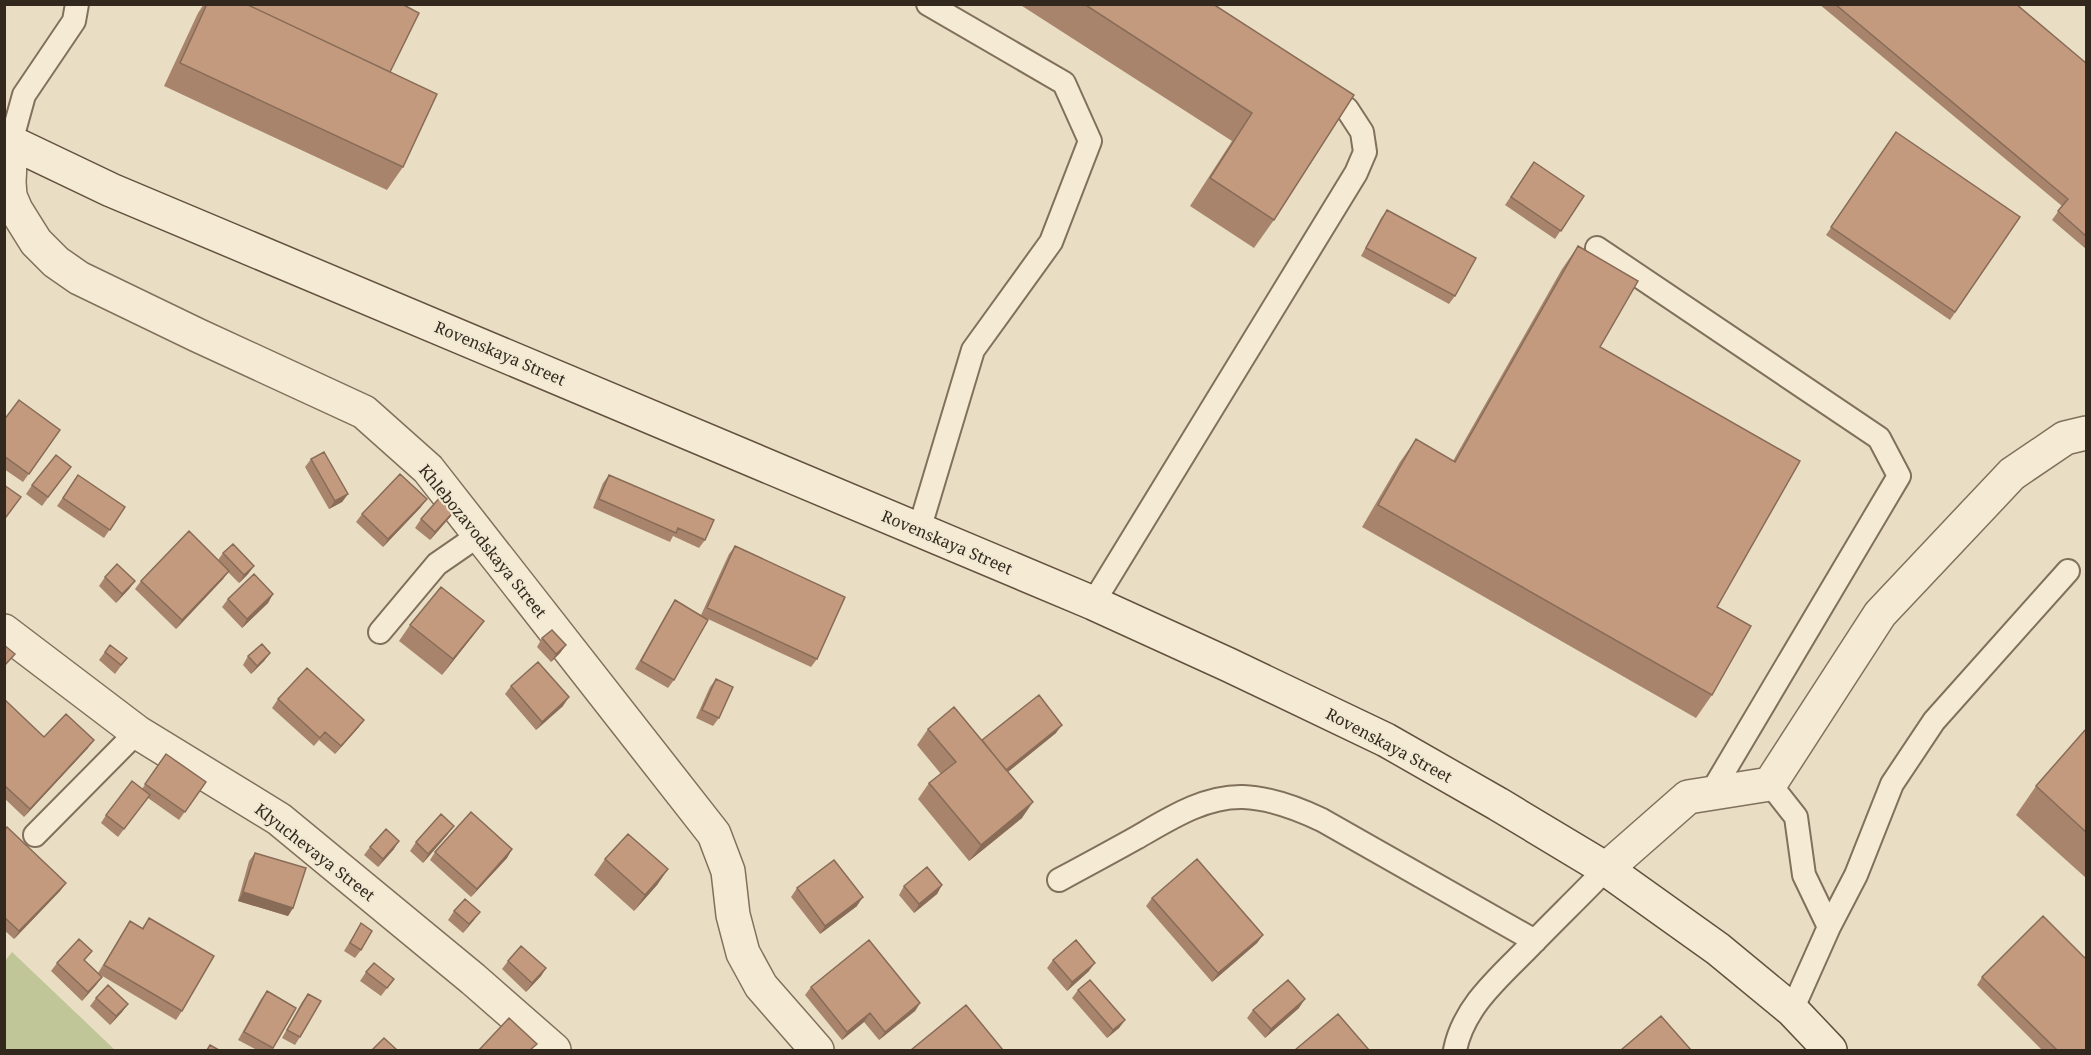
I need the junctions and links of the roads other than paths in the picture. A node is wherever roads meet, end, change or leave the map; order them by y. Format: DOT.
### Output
graph roads {
  1 [pos="77,4"];
  2 [pos="928,4"];
  3 [pos="1300,78"];
  4 [pos="8,140"];
  5 [pos="1597,248"];
  6 [pos="2086,433"];
  7 [pos="919,530"];
  8 [pos="479,535"];
  9 [pos="2068,571"];
  10 [pos="1093,603"];
  11 [pos="4,631"];
  12 [pos="380,632"];
  13 [pos="137,732"];
  14 [pos="1770,784"];
  15 [pos="1711,793"];
  16 [pos="35,835"];
  17 [pos="1606,869"];
  18 [pos="1059,880"];
  19 [pos="1829,927"];
  20 [pos="1534,941"];
  21 [pos="1792,1010"];
  22 [pos="554,1050"];
  23 [pos="817,1050"];
  24 [pos="1455,1050"];
  25 [pos="1830,1050"];
  1 -- 4 [label="lane"];
  2 -- 7 [label="lane"];
  3 -- 10 [label="lane"];
  4 -- 7 [label="street, Rovenskaya Street"];
  4 -- 8 [label="street, Khlebozavodskaya Street"];
  5 -- 15 [label="lane"];
  6 -- 14 [label="street"];
  7 -- 10 [label="street, Rovenskaya Street"];
  8 -- 12 [label="lane"];
  8 -- 23 [label="street, Khlebozavodskaya Street"];
  9 -- 19 [label="lane"];
  10 -- 17 [label="street, Rovenskaya Street"];
  11 -- 13 [label="street, Klyuchevaya Street"];
  13 -- 16 [label="lane"];
  13 -- 22 [label="street, Klyuchevaya Street"];
  14 -- 15 [label="street"];
  14 -- 19 [label="lane"];
  15 -- 17 [label="street"];
  17 -- 20 [label="lane"];
  17 -- 21 [label="street, Rovenskaya Street"];
  18 -- 20 [label="lane"];
  19 -- 21 [label="lane"];
  20 -- 24 [label="lane"];
  21 -- 25 [label="street, Rovenskaya Street"];
}
